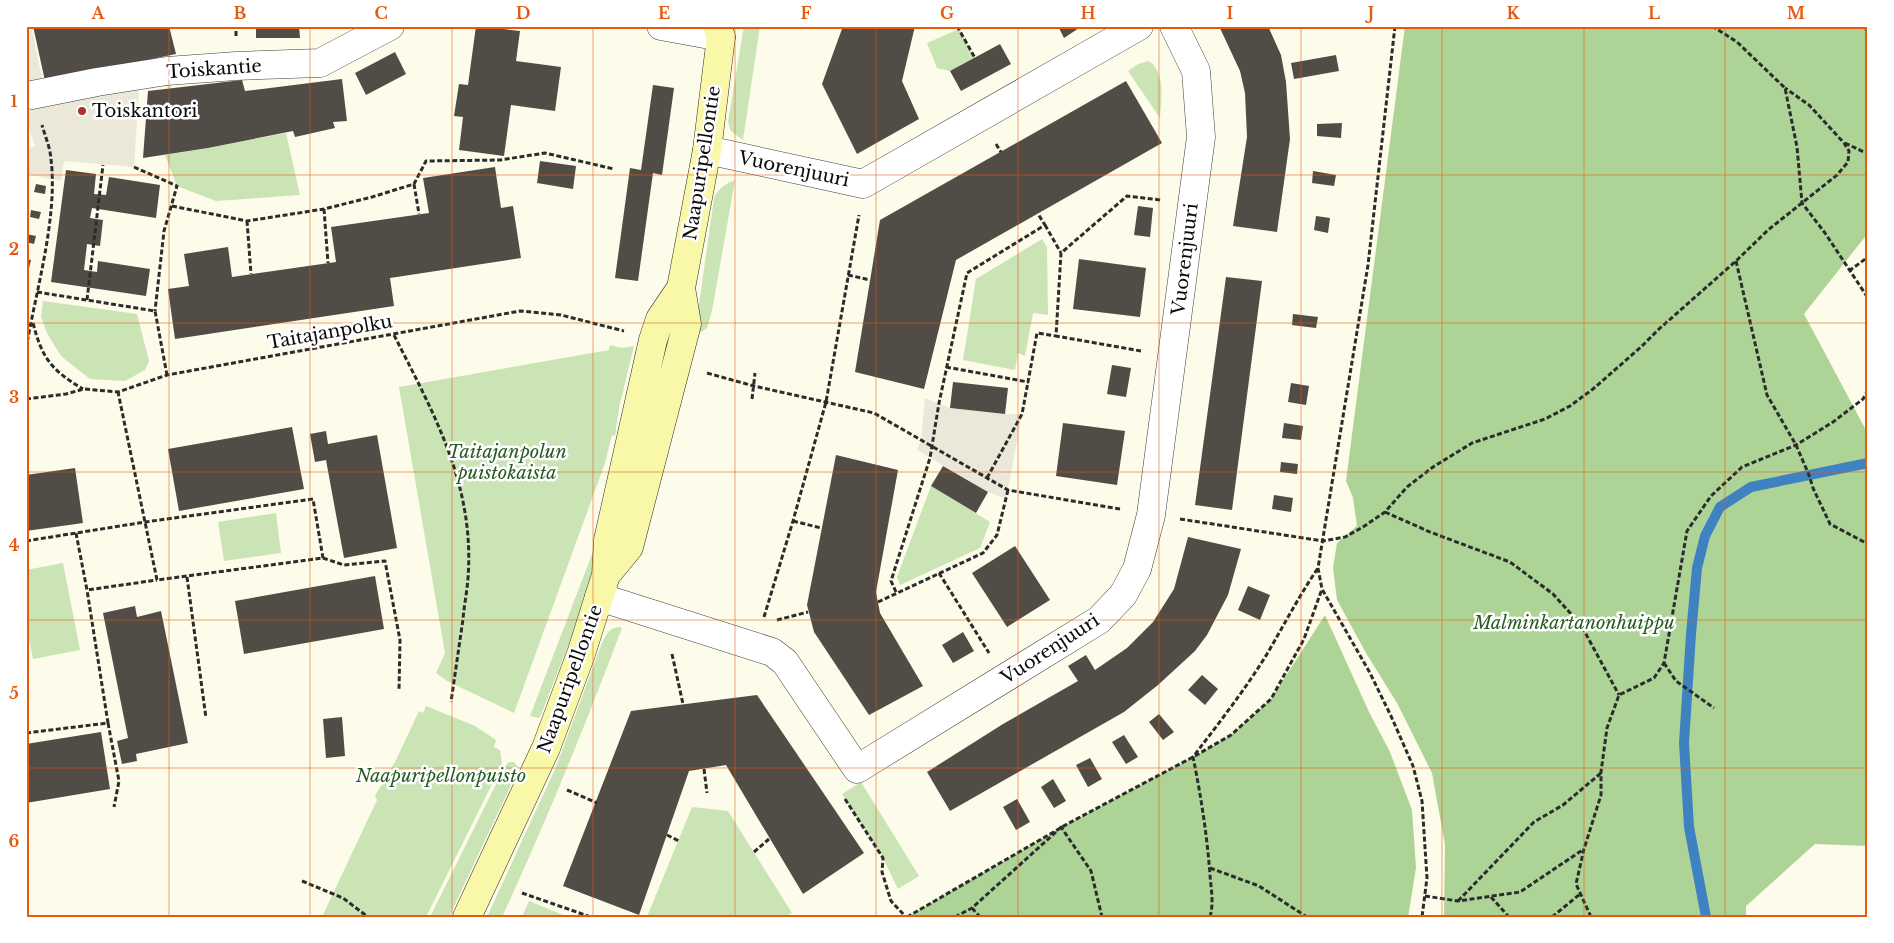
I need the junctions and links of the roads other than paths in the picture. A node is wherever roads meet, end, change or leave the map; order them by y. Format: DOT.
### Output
graph roads {
  1 [pos="390,26"];
  2 [pos="661,26"];
  3 [pos="1139,26"];
  4 [pos="1174,26"];
  5 [pos="722,30"];
  6 [pos="32,95"];
  7 [pos="707,150"];
  8 [pos="603,586"];
  9 [pos="467,917"];
  1 -- 6 [label="street, Toiskantie"];
  2 -- 5 [label="street"];
  3 -- 7 [label="street, Vuorenjuuri"];
  4 -- 8 [label="street, Vuorenjuuri"];
  5 -- 7 [label="street, Naapuripellontie"];
  7 -- 8 [label="street, Naapuripellontie"];
  8 -- 9 [label="street, Naapuripellontie"];
}
